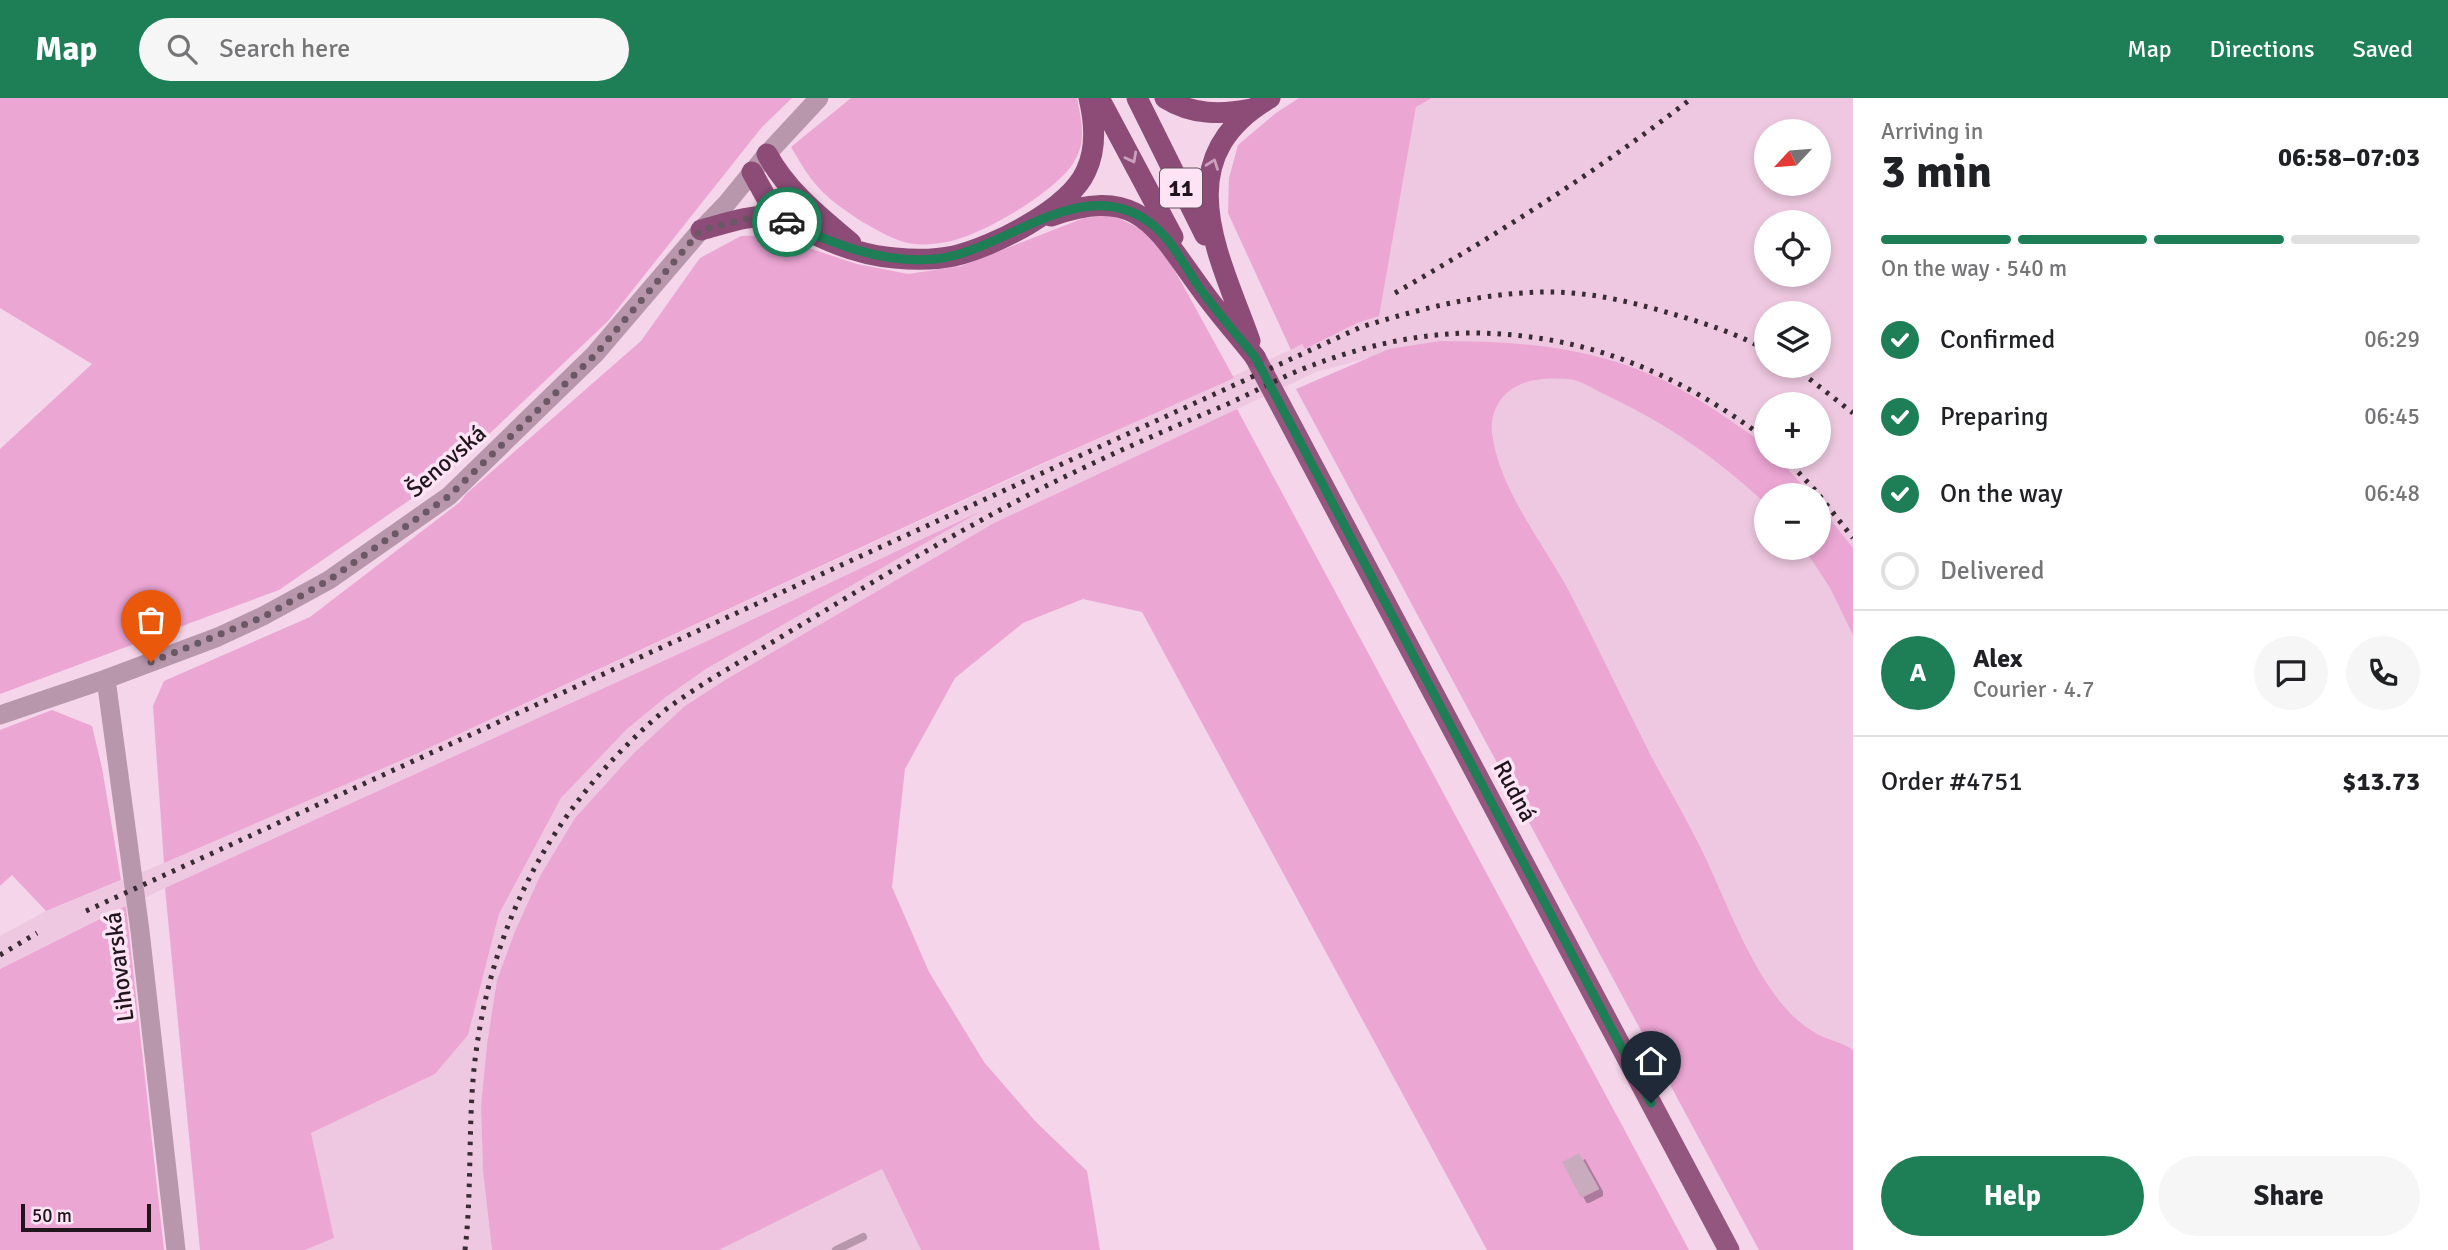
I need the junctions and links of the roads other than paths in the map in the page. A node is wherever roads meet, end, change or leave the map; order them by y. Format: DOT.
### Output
graph roads {
  1 [pos="819,98"];
  2 [pos="1089,98"];
  3 [pos="1099,98"];
  4 [pos="1137,98"];
  5 [pos="1166,98"];
  6 [pos="1260,103"];
  7 [pos="767,155"];
  8 [pos="752,172"];
  9 [pos="777,217"];
  10 [pos="1026,225"];
  11 [pos="701,230"];
  12 [pos="861,251"];
  13 [pos="1227,277"];
  14 [pos="1202,291"];
  15 [pos="1255,357"];
  16 [pos="106,679"];
  17 [pos="0,715"];
  18 [pos="863,1237"];
  19 [pos="176,1250"];
  20 [pos="836,1250"];
  21 [pos="1729,1250"];
  1 -- 7 [label="street, Šenovská"];
  2 -- 10 [label="highway"];
  3 -- 14 [label="highway, 11, one-way"];
  4 -- 13 [label="highway, 11"];
  5 -- 6 [label="highway"];
  13 -- 6 [label="highway, one-way"];
  7 -- 8 [label="street, Šenovská"];
  7 -- 12 [label="highway"];
  8 -- 9 [label="highway"];
  8 -- 11 [label="street, Šenovská"];
  9 -- 11 [label="highway"];
  9 -- 12 [label="highway"];
  10 -- 12 [label="highway"];
  10 -- 14 [label="highway"];
  11 -- 16 [label="street, Šenovská"];
  13 -- 15 [label="highway, 11"];
  14 -- 15 [label="highway, 11"];
  15 -- 21 [label="main road, Rudná / 11"];
  16 -- 17 [label="street, Šenovská"];
  16 -- 19 [label="street, Lihovarská"];
  18 -- 20 [label="lane"];
}
